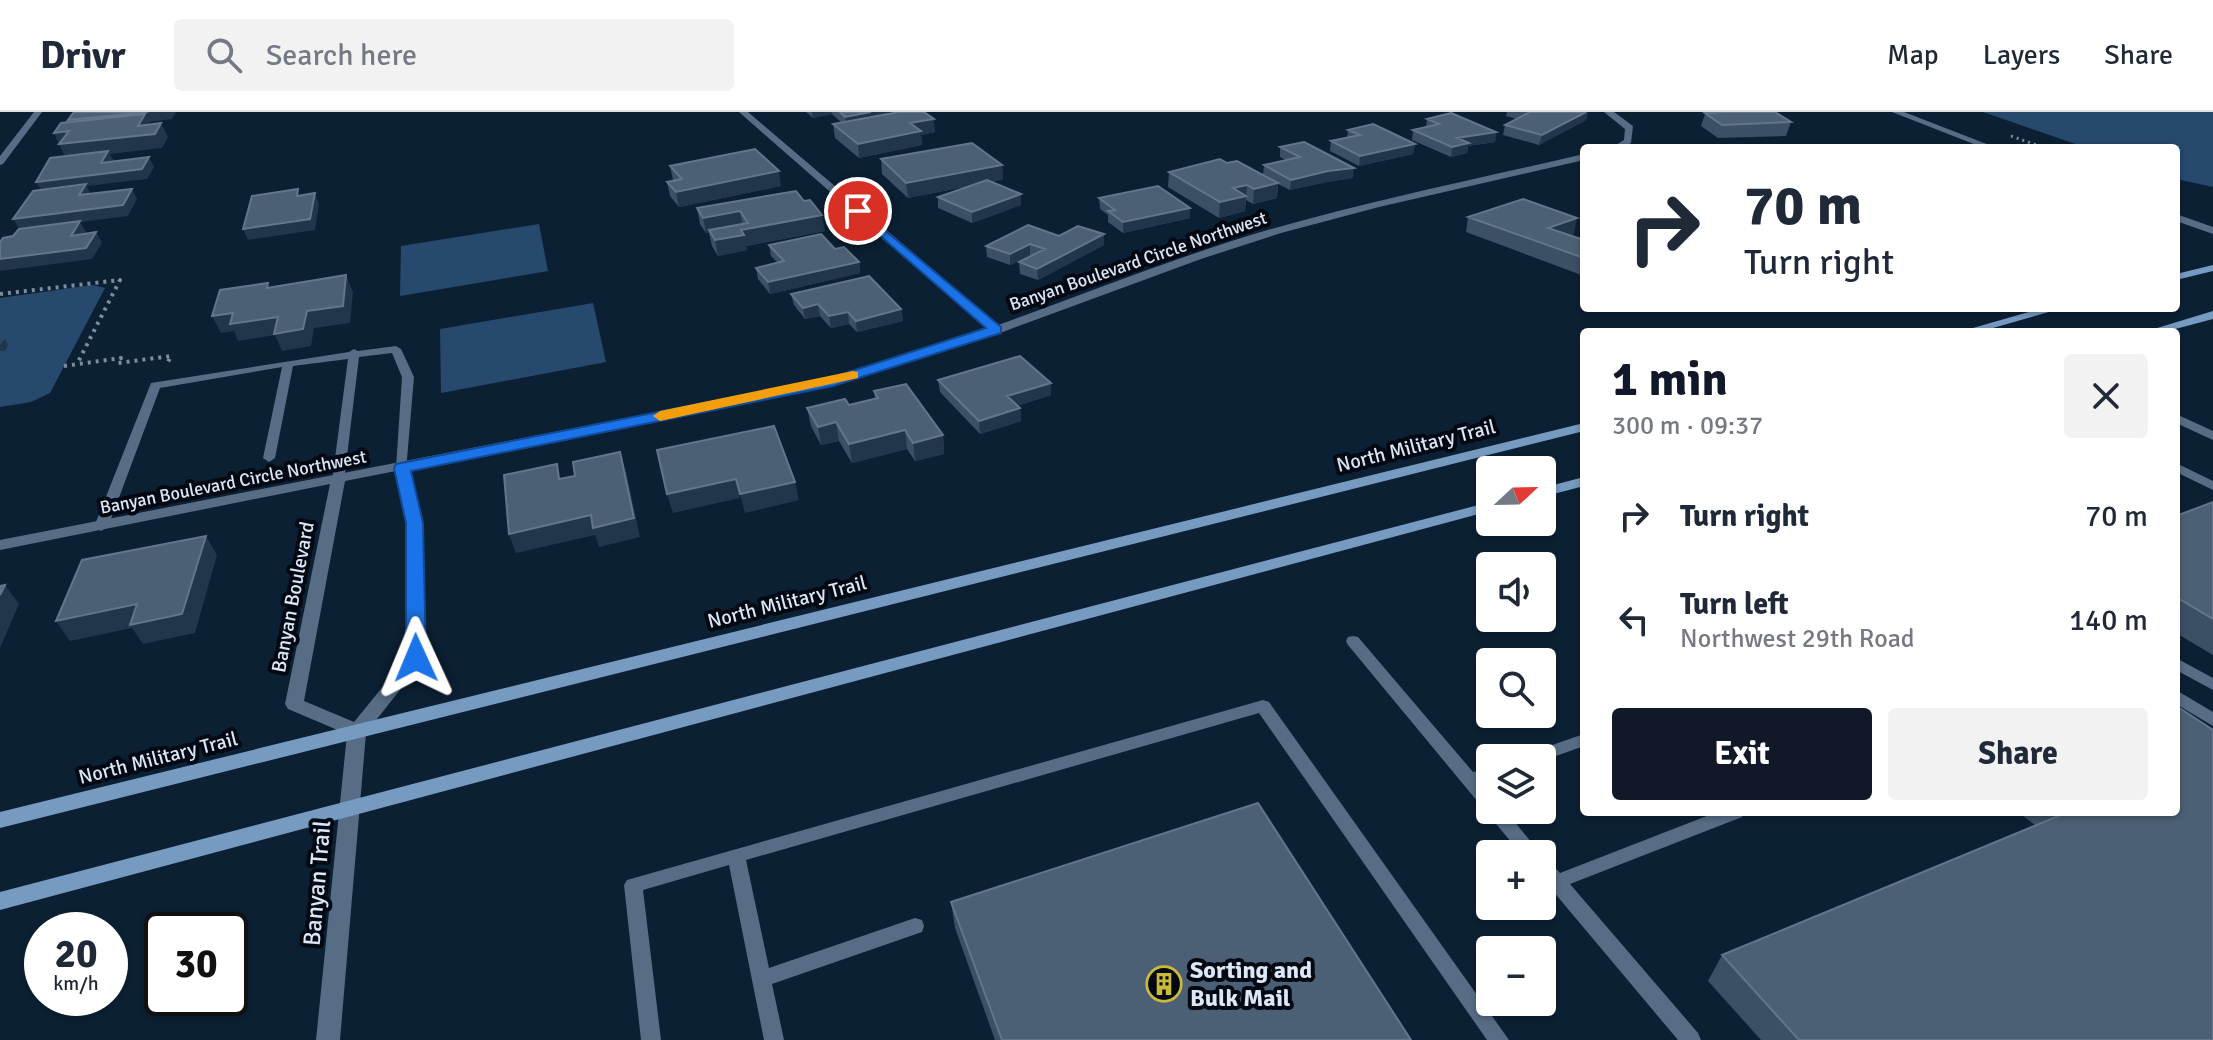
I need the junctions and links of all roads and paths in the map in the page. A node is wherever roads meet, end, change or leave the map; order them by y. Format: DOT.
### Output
graph roads {
  1 [pos="38,112"];
  2 [pos="743,112"];
  3 [pos="1608,112"];
  4 [pos="1896,112"];
  5 [pos="1623,144"];
  6 [pos="1981,144"];
  7 [pos="1580,158"];
  8 [pos="0,162"];
  9 [pos="2180,219"];
  10 [pos="2213,231"];
  11 [pos="2213,268"];
  12 [pos="2180,276"];
  13 [pos="0,294"];
  14 [pos="2042,312"];
  15 [pos="2213,315"];
  16 [pos="1980,328"];
  17 [pos="2165,328"];
  18 [pos="996,330"];
  19 [pos="354,352"];
  20 [pos="288,363"];
  21 [pos="77,364"];
  22 [pos="64,366"];
  23 [pos="166,366"];
  24 [pos="2180,420"];
  25 [pos="1580,428"];
  26 [pos="2210,432"];
  27 [pos="269,458"];
  28 [pos="402,468"];
  29 [pos="2180,469"];
  30 [pos="338,481"];
  31 [pos="1580,482"];
  32 [pos="2213,486"];
  33 [pos="1556,489"];
  34 [pos="1476,510"];
  35 [pos="101,527"];
  36 [pos="0,545"];
  37 [pos="1353,641"];
  38 [pos="2180,665"];
  39 [pos="2213,685"];
  40 [pos="2180,699"];
  41 [pos="2213,720"];
  42 [pos="357,731"];
  43 [pos="1580,741"];
  44 [pos="1556,750"];
  45 [pos="1476,778"];
  46 [pos="1470,780"];
  47 [pos="1476,787"];
  48 [pos="350,809"];
  49 [pos="1726,816"];
  50 [pos="0,820"];
  51 [pos="1507,824"];
  52 [pos="1520,840"];
  53 [pos="736,855"];
  54 [pos="1556,882"];
  55 [pos="0,901"];
  56 [pos="915,926"];
  57 [pos="761,979"];
  58 [pos="328,1040"];
  59 [pos="651,1040"];
  60 [pos="774,1040"];
  61 [pos="1499,1040"];
  62 [pos="1691,1040"];
  1 -- 8 [label="street"];
  2 -- 18 [label="street"];
  3 -- 5 [label="street"];
  4 -- 6 [label="street"];
  7 -- 18 [label="street, Banyan Boulevard Circle Northwest"];
  9 -- 10 [label="street"];
  11 -- 12 [label="main road"];
  13 -- 21 [label="path"];
  14 -- 16 [label="main road"];
  15 -- 17 [label="main road"];
  18 -- 28 [label="street, Banyan Boulevard Circle Northwest"];
  19 -- 20 [label="lane"];
  19 -- 28 [label="lane"];
  19 -- 30 [label="lane"];
  20 -- 27 [label="lane"];
  20 -- 35 [label="lane"];
  21 -- 22 [label="path"];
  21 -- 23 [label="path"];
  24 -- 26 [label="lane"];
  25 -- 42 [label="main road, North Military Trail"];
  28 -- 30 [label="street, Banyan Boulevard Circle Northwest"];
  28 -- 42 [label="street"];
  29 -- 32 [label="lane"];
  30 -- 35 [label="street, Banyan Boulevard Circle Northwest"];
  30 -- 42 [label="street, Banyan Boulevard"];
  31 -- 33 [label="main road"];
  34 -- 48 [label="main road"];
  35 -- 36 [label="street, Banyan Boulevard Circle Northwest"];
  37 -- 46 [label="lane"];
  38 -- 39 [label="lane"];
  40 -- 41 [label="lane"];
  42 -- 48 [label="street, Banyan Trail"];
  42 -- 50 [label="main road, North Military Trail"];
  43 -- 44 [label="lane"];
  45 -- 46 [label="lane"];
  46 -- 47 [label="lane"];
  48 -- 55 [label="main road"];
  48 -- 58 [label="street, Banyan Trail"];
  49 -- 54 [label="lane"];
  51 -- 52 [label="lane"];
  53 -- 57 [label="lane"];
  53 -- 59 [label="lane"];
  53 -- 61 [label="lane"];
  54 -- 62 [label="lane"];
  56 -- 57 [label="lane"];
  57 -- 60 [label="lane"];
}
